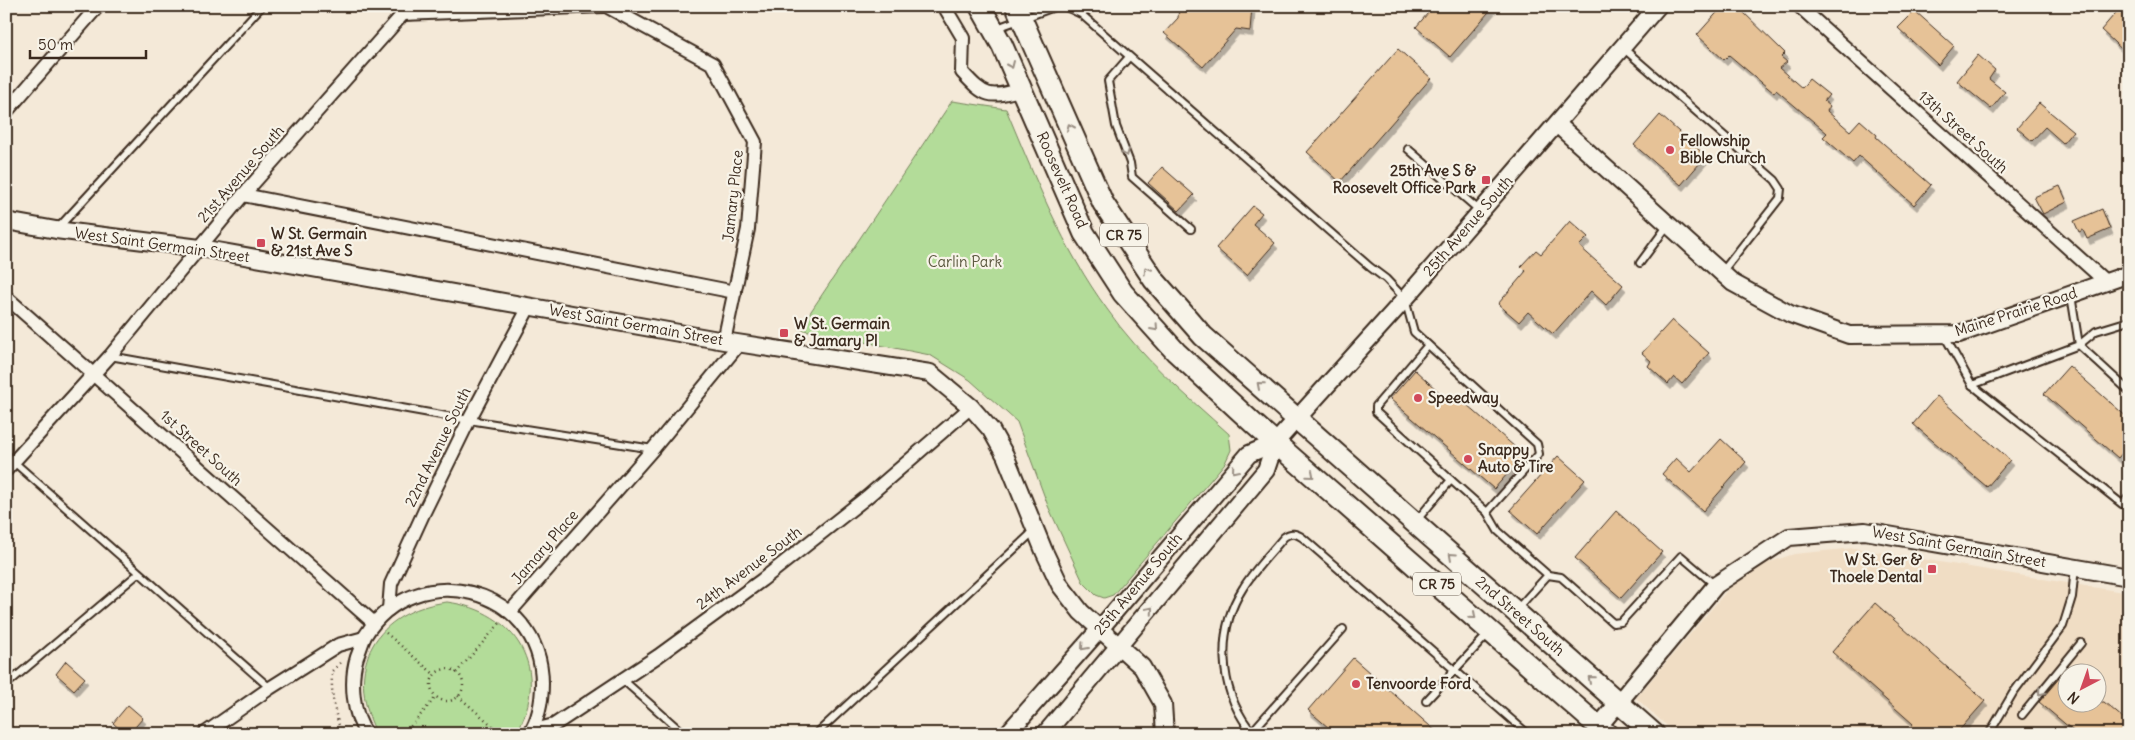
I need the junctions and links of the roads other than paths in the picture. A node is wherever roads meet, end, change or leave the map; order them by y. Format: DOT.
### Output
graph roads {
  1 [pos="98,6"];
  2 [pos="262,6"];
  3 [pos="605,6"];
  4 [pos="944,6"];
  5 [pos="980,6"];
  6 [pos="1055,6"];
  7 [pos="1064,6"];
  8 [pos="1658,6"];
  9 [pos="1799,6"];
  10 [pos="398,10"];
  11 [pos="1018,12"];
  12 [pos="993,29"];
  13 [pos="1623,47"];
  14 [pos="1129,57"];
  15 [pos="1022,89"];
  16 [pos="6,112"];
  17 [pos="1557,124"];
  18 [pos="1408,149"];
  19 [pos="243,195"];
  20 [pos="1481,212"];
  21 [pos="6,220"];
  22 [pos="1668,225"];
  23 [pos="1190,229"];
  24 [pos="56,230"];
  25 [pos="200,248"];
  26 [pos="1640,264"];
  27 [pos="2129,274"];
  28 [pos="1727,278"];
  29 [pos="2106,282"];
  30 [pos="735,292"];
  31 [pos="2071,294"];
  32 [pos="6,297"];
  33 [pos="1405,299"];
  34 [pos="530,305"];
  35 [pos="2129,321"];
  36 [pos="1944,334"];
  37 [pos="732,342"];
  38 [pos="1428,345"];
  39 [pos="2078,345"];
  40 [pos="110,356"];
  41 [pos="93,374"];
  42 [pos="1972,385"];
  43 [pos="2129,391"];
  44 [pos="971,407"];
  45 [pos="1296,418"];
  46 [pos="469,420"];
  47 [pos="1275,443"];
  48 [pos="653,449"];
  49 [pos="10,466"];
  50 [pos="1451,480"];
  51 [pos="2129,497"];
  52 [pos="1487,512"];
  53 [pos="1415,523"];
  54 [pos="1035,530"];
  55 [pos="2075,567"];
  56 [pos="139,573"];
  57 [pos="1548,574"];
  58 [pos="2129,577"];
  59 [pos="1716,585"];
  60 [pos="389,609"];
  61 [pos="510,612"];
  62 [pos="1514,612"];
  63 [pos="374,623"];
  64 [pos="1099,630"];
  65 [pos="1343,630"];
  66 [pos="1490,631"];
  67 [pos="364,638"];
  68 [pos="2081,643"];
  69 [pos="1119,647"];
  70 [pos="1454,670"];
  71 [pos="622,679"];
  72 [pos="6,685"];
  73 [pos="270,688"];
  74 [pos="1426,701"];
  75 [pos="1619,703"];
  76 [pos="2022,715"];
  77 [pos="1249,730"];
  78 [pos="1599,731"];
  79 [pos="530,732"];
  80 [pos="204,734"];
  81 [pos="367,734"];
  82 [pos="684,734"];
  83 [pos="816,734"];
  84 [pos="1007,734"];
  85 [pos="1045,734"];
  86 [pos="1165,734"];
  87 [pos="1528,734"];
  88 [pos="1654,734"];
  89 [pos="1989,734"];
  1 -- 16 [label="street"];
  2 -- 24 [label="lane"];
  3 -- 10 [label="street, Jamary Place"];
  3 -- 30 [label="street, Jamary Place"];
  4 -- 15 [label="street"];
  5 -- 12 [label="main road, Roosevelt Road / CR 75"];
  6 -- 11 [label="lane"];
  7 -- 14 [label="lane"];
  8 -- 13 [label="street, 25th Avenue South"];
  9 -- 29 [label="street, 13th Street South"];
  10 -- 19 [label="street, 21st Avenue South"];
  11 -- 12 [label="lane"];
  45 -- 11 [label="main road, Roosevelt Road / CR 75, one-way"];
  12 -- 15 [label="main road, Roosevelt Road / CR 75, one-way"];
  13 -- 17 [label="street, 25th Avenue South"];
  13 -- 28 [label="lane"];
  14 -- 23 [label="lane, one-way"];
  14 -- 33 [label="lane"];
  15 -- 47 [label="main road, Roosevelt Road / CR 75, one-way"];
  17 -- 20 [label="street, 25th Avenue South"];
  17 -- 22 [label="street, Maine Prairie Road"];
  18 -- 20 [label="lane"];
  19 -- 25 [label="street, 21st Avenue South"];
  19 -- 30 [label="street"];
  20 -- 33 [label="street, 25th Avenue South"];
  21 -- 24 [label="street, West Saint Germain Street"];
  22 -- 26 [label="lane"];
  22 -- 28 [label="street, Maine Prairie Road"];
  24 -- 25 [label="street, West Saint Germain Street"];
  25 -- 34 [label="street, West Saint Germain Street"];
  25 -- 40 [label="street, 21st Avenue South"];
  27 -- 29 [label="street, Maine Prairie Road"];
  28 -- 36 [label="street, Maine Prairie Road"];
  29 -- 31 [label="street, Maine Prairie Road"];
  30 -- 37 [label="street, Jamary Place"];
  31 -- 36 [label="street, Maine Prairie Road"];
  31 -- 39 [label="lane"];
  32 -- 41 [label="street, 1st Street South"];
  33 -- 38 [label="lane"];
  33 -- 45 [label="street, 25th Avenue South"];
  34 -- 37 [label="street, West Saint Germain Street"];
  34 -- 46 [label="street, 22nd Avenue South"];
  35 -- 39 [label="lane"];
  36 -- 42 [label="lane"];
  37 -- 44 [label="street, West Saint Germain Street"];
  37 -- 48 [label="street, Jamary Place"];
  38 -- 50 [label="lane"];
  38 -- 52 [label="lane"];
  39 -- 42 [label="lane"];
  39 -- 43 [label="lane"];
  40 -- 41 [label="street, 21st Avenue South"];
  40 -- 46 [label="lane"];
  41 -- 49 [label="street, 21st Avenue South"];
  41 -- 63 [label="street, 1st Street South"];
  42 -- 51 [label="lane"];
  44 -- 54 [label="street, West Saint Germain Street"];
  44 -- 71 [label="street, 24th Avenue South"];
  45 -- 47 [label="street, 25th Avenue South"];
  45 -- 53 [label="main road, 2nd Street South / CR 75"];
  46 -- 48 [label="lane"];
  46 -- 60 [label="street, 22nd Avenue South"];
  47 -- 64 [label="street, 25th Avenue South, one-way"];
  47 -- 66 [label="main road, 2nd Street South / CR 75, one-way"];
  69 -- 47 [label="street, 25th Avenue South, one-way"];
  48 -- 61 [label="street, Jamary Place"];
  49 -- 56 [label="lane"];
  50 -- 52 [label="lane"];
  50 -- 53 [label="lane"];
  52 -- 57 [label="lane"];
  62 -- 53 [label="main road, 2nd Street South / CR 75, one-way"];
  54 -- 64 [label="street, West Saint Germain Street"];
  54 -- 83 [label="lane"];
  55 -- 58 [label="street, West Saint Germain Street"];
  55 -- 59 [label="street, West Saint Germain Street"];
  55 -- 89 [label="lane"];
  56 -- 72 [label="lane"];
  56 -- 73 [label="lane"];
  57 -- 59 [label="lane"];
  57 -- 62 [label="lane"];
  59 -- 75 [label="street, West Saint Germain Street"];
  60 -- 61 [label="street"];
  60 -- 63 [label="street"];
  61 -- 79 [label="street"];
  75 -- 62 [label="main road, 2nd Street South / CR 75, one-way"];
  63 -- 67 [label="street"];
  64 -- 69 [label="street, West Saint Germain Street"];
  64 -- 84 [label="street, 25th Avenue South, one-way"];
  65 -- 77 [label="lane"];
  66 -- 70 [label="lane"];
  66 -- 78 [label="main road, 2nd Street South / CR 75"];
  67 -- 73 [label="street"];
  67 -- 81 [label="street"];
  68 -- 76 [label="lane, one-way"];
  69 -- 85 [label="street, 25th Avenue South"];
  69 -- 86 [label="street"];
  70 -- 74 [label="lane"];
  70 -- 77 [label="lane"];
  70 -- 87 [label="lane"];
  71 -- 79 [label="street, 24th Avenue South"];
  71 -- 82 [label="lane"];
  73 -- 80 [label="street"];
  75 -- 78 [label="street, West Saint Germain Street"];
  75 -- 88 [label="main road, 2nd Street South / CR 75"];
}
